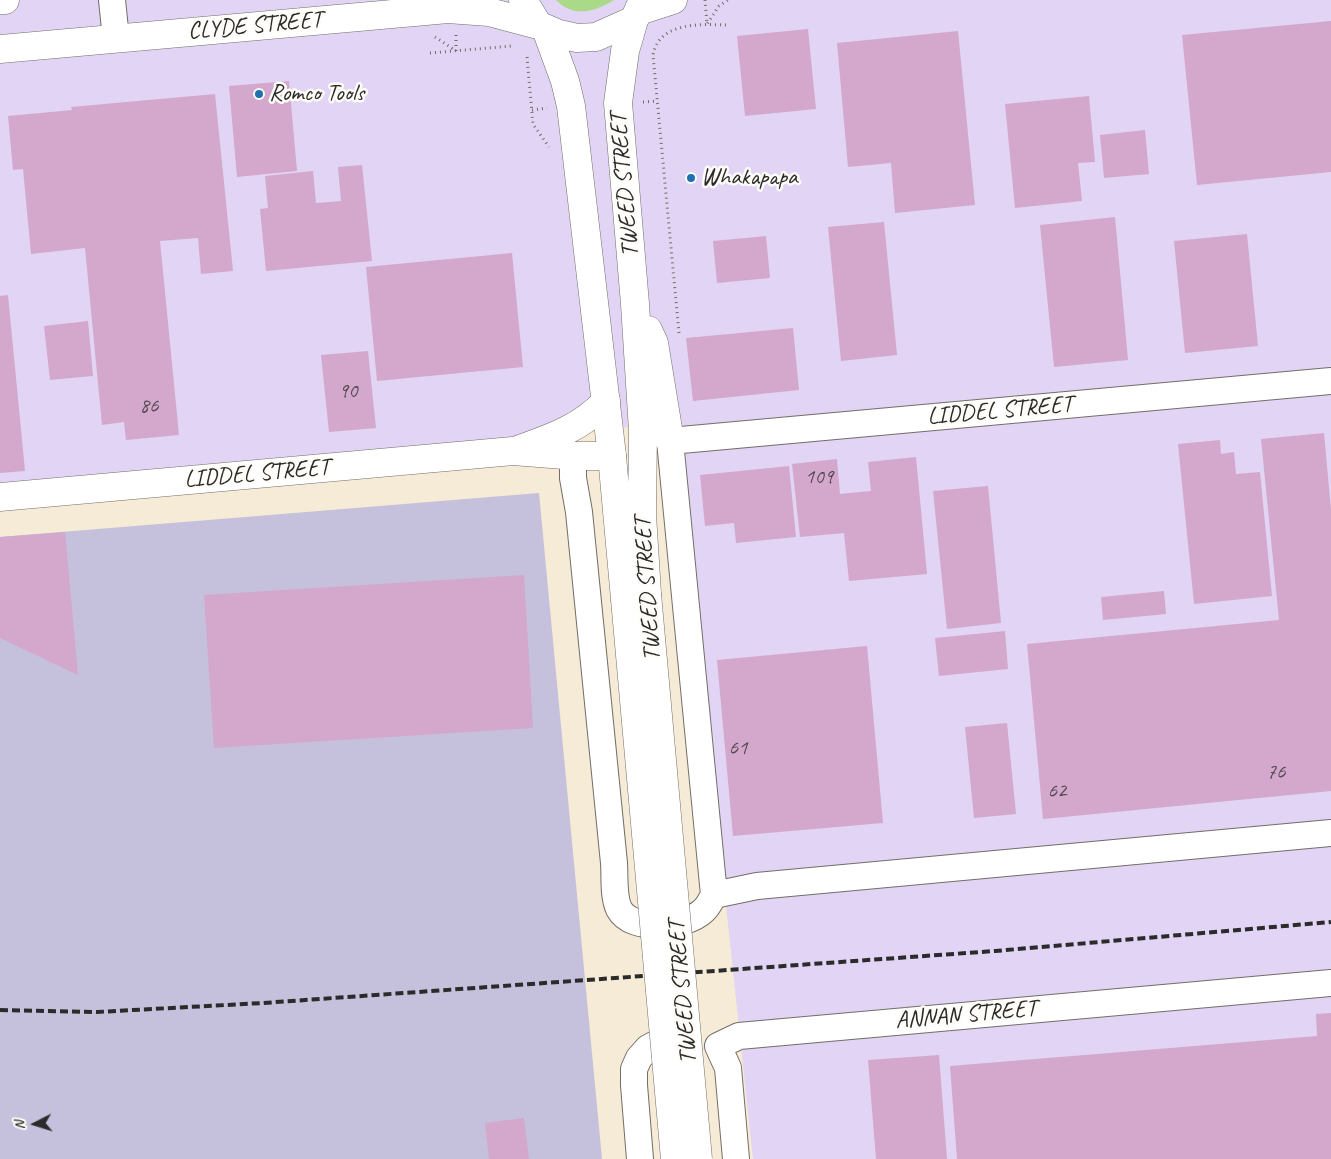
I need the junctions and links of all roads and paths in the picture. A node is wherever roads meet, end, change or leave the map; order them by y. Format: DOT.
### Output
graph roads {
  1 [pos="0,0"];
  2 [pos="5,0"];
  3 [pos="112,0"];
  4 [pos="523,0"];
  5 [pos="673,0"];
  6 [pos="705,0"];
  7 [pos="728,0"];
  8 [pos="638,10"];
  9 [pos="707,24"];
  10 [pos="726,25"];
  11 [pos="542,27"];
  12 [pos="430,34"];
  13 [pos="116,38"];
  14 [pos="516,46"];
  15 [pos="0,49"];
  16 [pos="525,50"];
  17 [pos="456,51"];
  18 [pos="430,53"];
  19 [pos="542,138"];
  20 [pos="635,304"];
  21 [pos="679,338"];
  22 [pos="1331,381"];
  23 [pos="606,401"];
  24 [pos="670,441"];
  25 [pos="514,451"];
  26 [pos="573,456"];
  27 [pos="612,456"];
  28 [pos="0,497"];
  29 [pos="636,596"];
  30 [pos="1331,834"];
  31 [pos="714,895"];
  32 [pos="1331,983"];
  33 [pos="718,1046"];
  34 [pos="640,1159"];
  35 [pos="675,1159"];
  36 [pos="698,1159"];
  37 [pos="736,1159"];
  1 -- 2 [label="main road"];
  3 -- 13 [label="street"];
  4 -- 11 [label="main road"];
  5 -- 8 [label="main road, CLYDE STREET"];
  6 -- 9 [label="path"];
  7 -- 9 [label="path"];
  8 -- 11 [label="main road, CLYDE STREET"];
  8 -- 20 [label="main road, TWEED STREET"];
  9 -- 10 [label="path"];
  9 -- 21 [label="path"];
  11 -- 13 [label="main road, CLYDE STREET"];
  11 -- 23 [label="main road, TWEED STREET"];
  12 -- 17 [label="path"];
  13 -- 15 [label="main road, CLYDE STREET"];
  14 -- 17 [label="path"];
  16 -- 19 [label="path"];
  17 -- 18 [label="path"];
  20 -- 24 [label="main road"];
  20 -- 27 [label="main road"];
  20 -- 29 [label="main road, TWEED STREET"];
  22 -- 24 [label="street, LIDDEL STREET"];
  23 -- 25 [label="main road, LIDDEL STREET"];
  23 -- 27 [label="main road, TWEED STREET"];
  24 -- 31 [label="street"];
  25 -- 26 [label="main road, LIDDEL STREET"];
  25 -- 28 [label="main road, LIDDEL STREET"];
  26 -- 27 [label="main road, LIDDEL STREET"];
  26 -- 31 [label="street"];
  27 -- 29 [label="main road, TWEED STREET"];
  29 -- 35 [label="main road, TWEED STREET, bridge"];
  29 -- 36 [label="main road, TWEED STREET, bridge"];
  30 -- 31 [label="street"];
  32 -- 33 [label="street, ANNAN STREET"];
  33 -- 34 [label="street"];
  33 -- 37 [label="street"];
}
